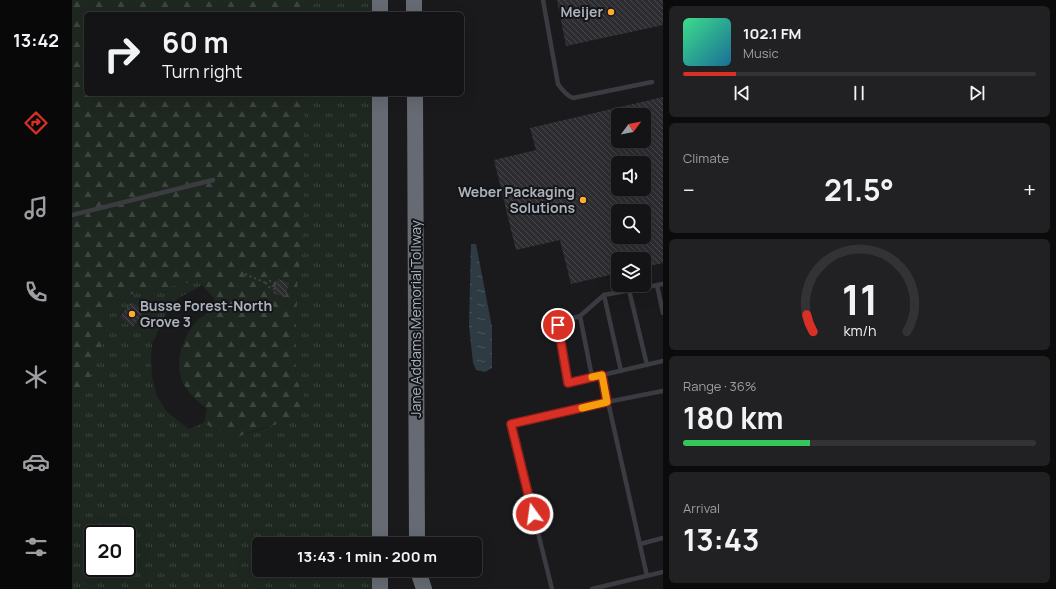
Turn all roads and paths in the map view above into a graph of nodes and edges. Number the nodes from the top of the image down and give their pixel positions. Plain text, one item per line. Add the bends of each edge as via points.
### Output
1 (380, 0) edge
2 (414, 0) edge
3 (543, 0) edge
4 (380, 12) edge
5 (414, 12) edge
6 (652, 82) dead end
7 (380, 96) edge
8 (415, 96) edge
9 (213, 180) dead end
10 (72, 215) edge
11 (245, 274) dead end
12 (266, 283) junction
13 (276, 283) dead end
14 (663, 284) edge
15 (657, 285) junction
16 (651, 286) edge
17 (275, 289) dead end
18 (619, 292) edge
19 (630, 292) edge
20 (604, 295) junction
21 (663, 313) edge
22 (580, 316) junction
23 (663, 361) edge
24 (648, 365) junction
25 (621, 371) junction
26 (602, 375) junction
27 (592, 377) junction
28 (663, 391) edge
29 (607, 402) junction
30 (380, 537) edge
31 (418, 537) edge
32 (663, 538) edge
33 (640, 544) junction
34 (663, 572) edge
35 (647, 576) junction
36 (380, 577) edge
37 (418, 577) edge
38 (420, 577) edge
39 (380, 589) edge
40 (418, 589) edge
41 (424, 589) edge
42 (552, 589) edge
43 (592, 589) edge

1 - 4 highway
2 - 5 highway
3 - 6 lane via 558,84 567,95 573,98
7 - 30 highway
8 - 31 highway, Jane Addams Memorial Tollway
9 - 10 lane
11 - 12 path
12 - 13 path
12 - 17 path
14 - 15 lane
15 - 16 lane
15 - 21 lane
18 - 20 lane
19 - 24 lane
20 - 22 lane
20 - 25 lane
22 - 27 lane
22 - 27 lane via 558,325 568,383
23 - 24 lane
24 - 25 lane
25 - 26 lane
26 - 27 lane
26 - 29 lane
28 - 29 lane
29 - 33 lane
29 - 42 lane via 511,424
32 - 33 lane
33 - 35 lane
34 - 35 lane
35 - 43 lane
36 - 39 highway
37 - 40 highway
38 - 41 highway

